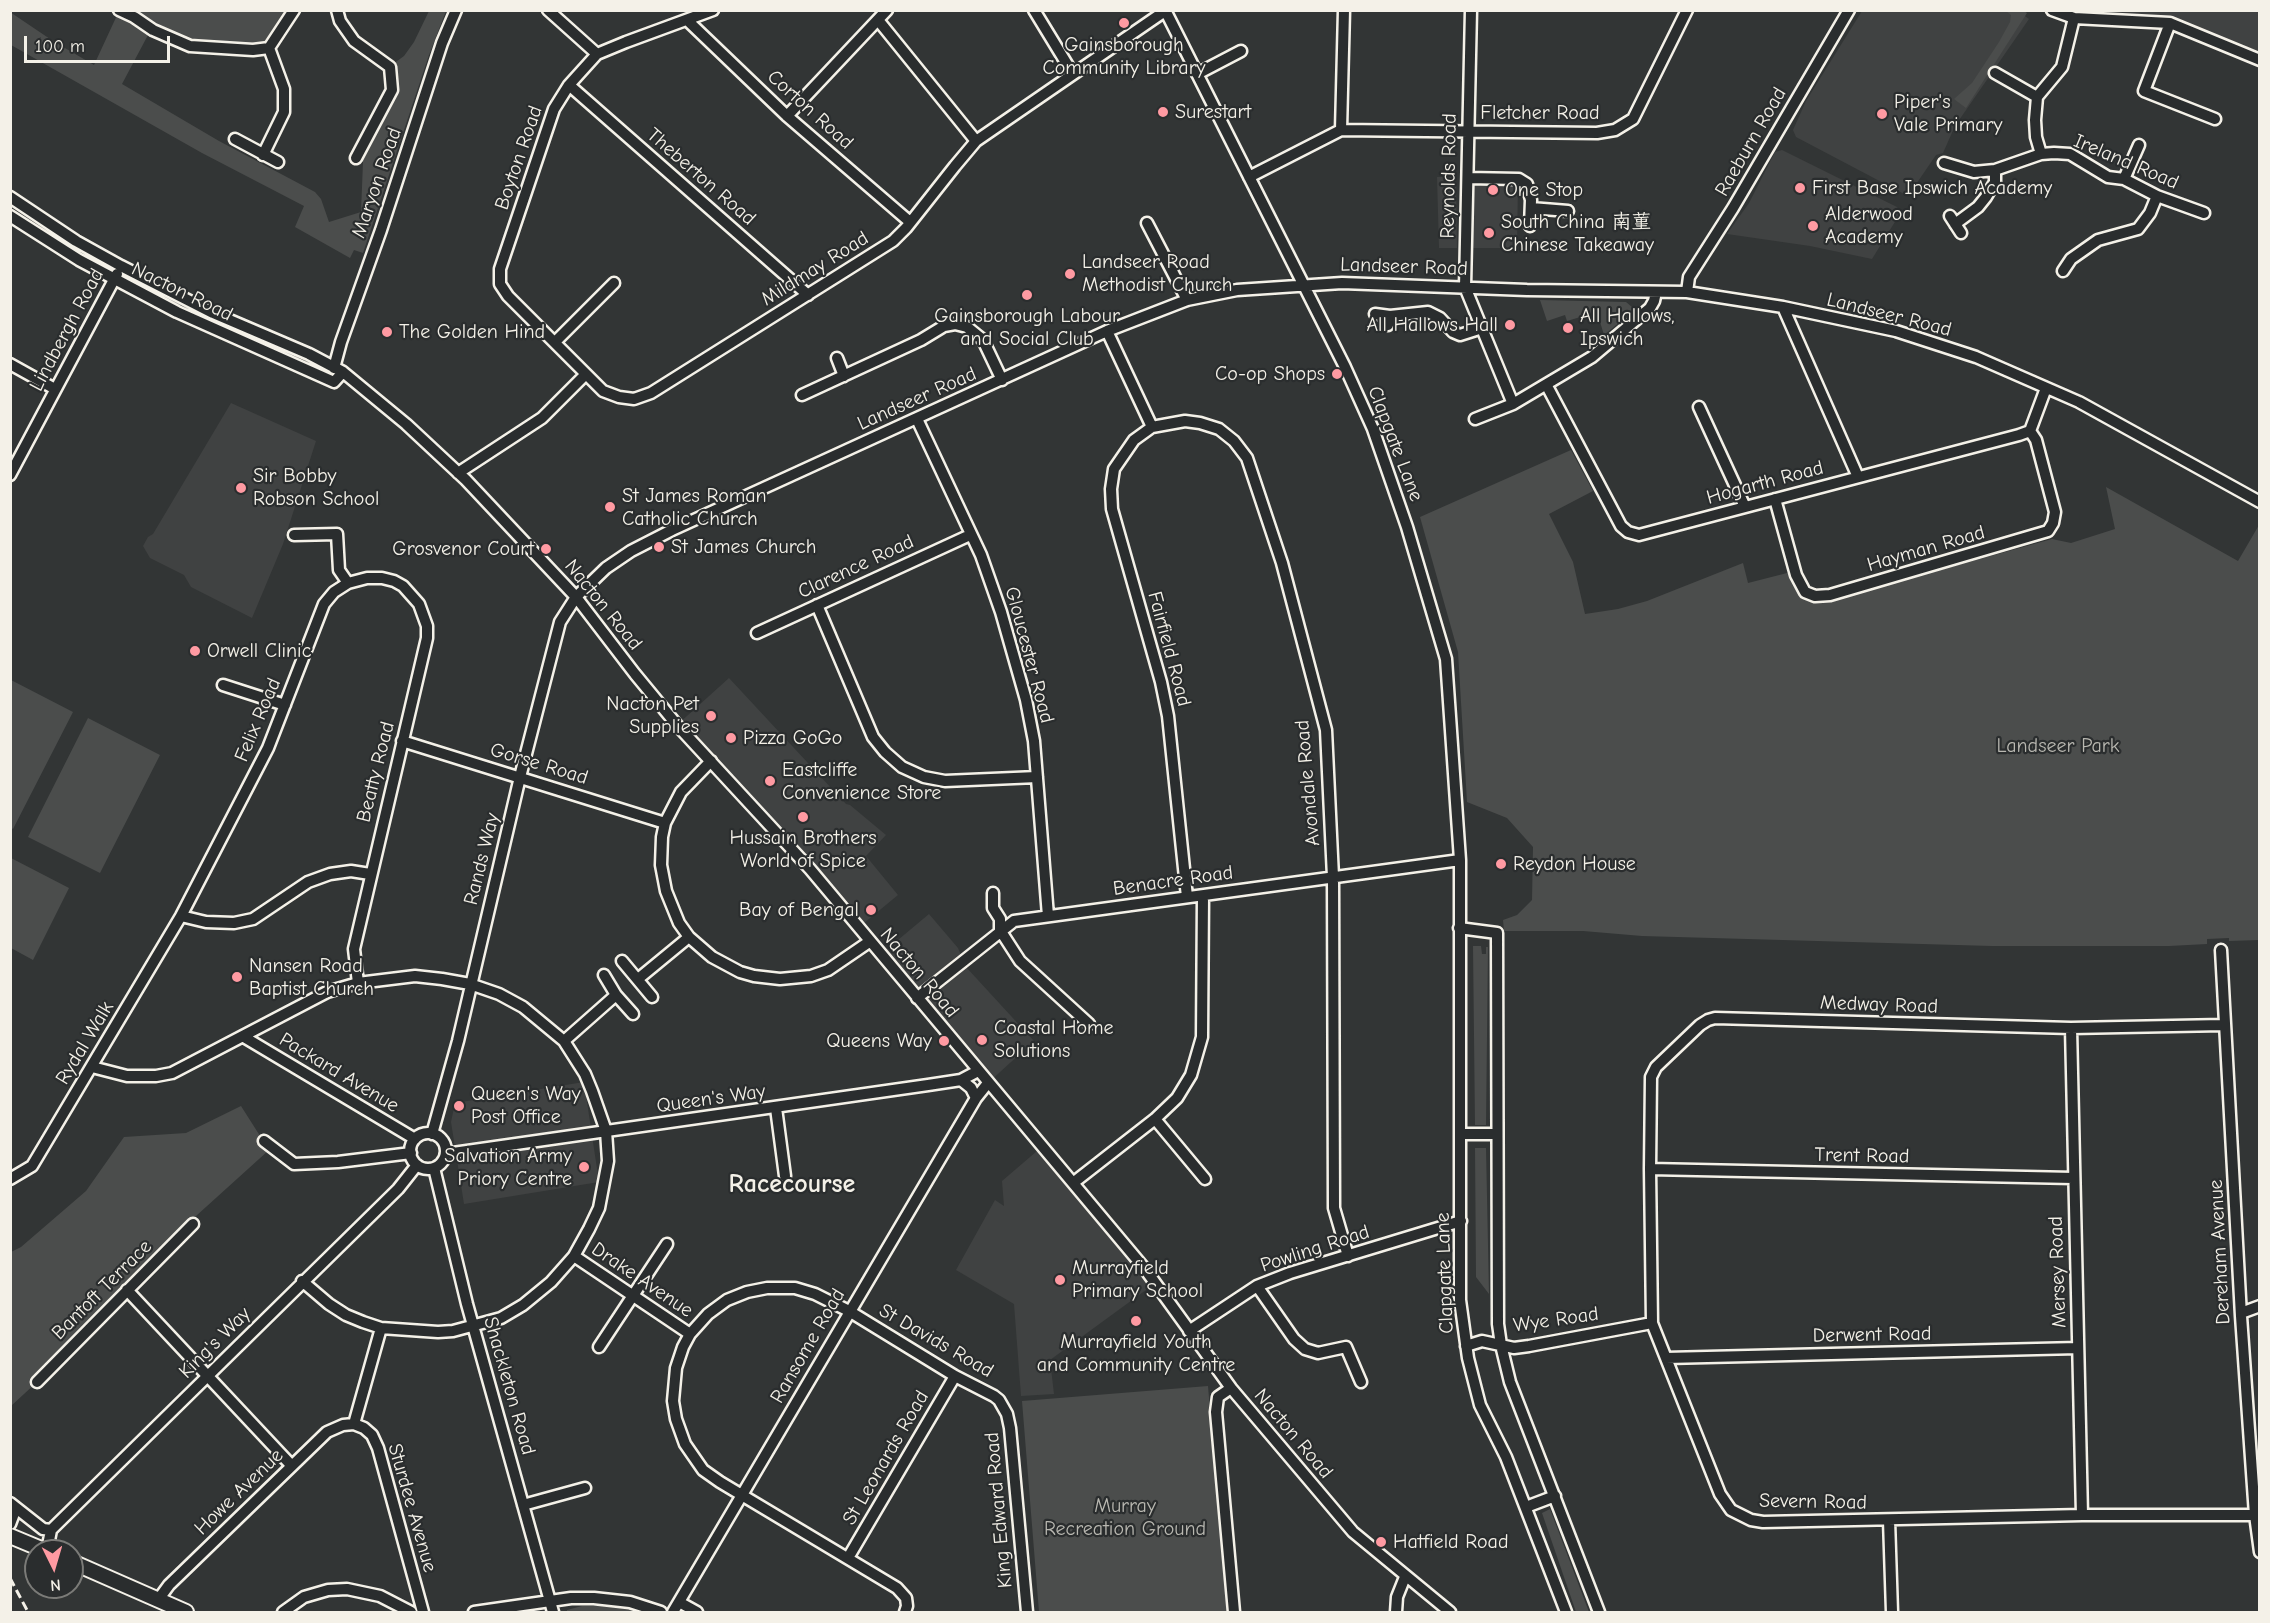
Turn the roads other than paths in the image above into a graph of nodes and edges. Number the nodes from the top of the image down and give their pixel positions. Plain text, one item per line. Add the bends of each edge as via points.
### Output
1 (119, 10) edge
2 (294, 10) edge
3 (337, 10) edge
4 (456, 10) edge
5 (548, 10) edge
6 (713, 10) edge
7 (887, 10) edge
8 (1034, 10) edge
9 (1344, 10) edge
10 (1471, 10) edge
11 (1687, 10) edge
12 (1849, 10) edge
13 (2052, 10) edge
14 (1165, 11) edge
15 (2074, 18) junction
16 (878, 20) junction
17 (688, 21) junction
18 (2170, 23) junction
19 (269, 48) junction
20 (1241, 51) dead end
21 (597, 54) junction
22 (2259, 60) edge
23 (1995, 73) dead end
24 (1072, 74) junction
25 (1197, 74) junction
26 (569, 85) junction
27 (2037, 97) junction
28 (787, 116) junction
29 (2215, 118) dead end
30 (1341, 130) junction
31 (1468, 131) junction
32 (235, 139) dead end
33 (976, 141) junction
34 (2139, 145) dead end
35 (2041, 154) junction
36 (263, 155) junction
37 (356, 158) dead end
38 (278, 162) dead end
39 (1944, 163) dead end
40 (1995, 170) junction
41 (1249, 177) junction
42 (1468, 178) junction
43 (2124, 179) junction
44 (2157, 196) junction
45 (10, 197) edge
46 (1531, 208) junction
47 (1568, 211) dead end
48 (2204, 213) dead end
49 (10, 216) edge
50 (910, 222) junction
51 (1147, 223) dead end
52 (1955, 224) dead end
53 (1530, 226) dead end
54 (121, 266) junction
55 (2063, 271) dead end
56 (115, 279) junction
57 (614, 284) dead end
58 (1302, 284) junction
59 (1465, 287) junction
60 (1656, 292) junction
61 (1687, 292) junction
62 (808, 295) junction
63 (1187, 300) junction
64 (1783, 307) junction
65 (1375, 314) dead end
66 (1482, 328) junction
67 (1107, 331) junction
68 (555, 342) junction
69 (837, 358) dead end
70 (10, 364) edge
71 (338, 370) junction
72 (586, 374) junction
73 (844, 376) junction
74 (1002, 380) junction
75 (1547, 386) junction
76 (2046, 388) junction
77 (55, 389) junction
78 (802, 395) dead end
79 (1513, 404) junction
80 (1699, 407) dead end
81 (917, 419) junction
82 (1475, 419) dead end
83 (1152, 427) junction
84 (2030, 430) junction
85 (458, 473) junction
86 (10, 475) edge
87 (1858, 477) junction
88 (1775, 499) junction
89 (2259, 502) edge
90 (1745, 507) junction
91 (294, 535) dead end
92 (970, 535) junction
93 (348, 583) junction
94 (576, 597) junction
95 (817, 605) junction
96 (757, 633) dead end
97 (223, 685) dead end
98 (285, 705) junction
99 (402, 741) junction
100 (711, 761) junction
101 (520, 777) junction
102 (1037, 777) junction
103 (665, 823) junction
104 (1460, 860) junction
105 (370, 874) junction
106 (1333, 877) junction
107 (993, 893) dead end
108 (1203, 896) junction
109 (1187, 897) junction
110 (181, 916) junction
111 (1048, 916) junction
112 (1460, 928) junction
113 (1000, 930) junction
114 (689, 937) junction
115 (869, 942) junction
116 (2220, 950) dead end
117 (622, 961) dead end
118 (604, 975) dead end
119 (638, 979) junction
120 (358, 983) junction
121 (470, 984) junction
122 (616, 995) junction
123 (652, 997) dead end
124 (917, 998) junction
125 (633, 1014) dead end
126 (1089, 1024) dead end
127 (2223, 1025) junction
128 (2071, 1028) junction
129 (244, 1037) junction
130 (564, 1041) junction
131 (92, 1067) junction
132 (978, 1071) junction
133 (961, 1080) junction
134 (988, 1083) junction
135 (976, 1098) junction
136 (776, 1108) junction
137 (1155, 1119) junction
138 (606, 1131) junction
139 (432, 1134) junction
140 (1460, 1134) junction
141 (1497, 1134) junction
142 (415, 1139) junction
143 (264, 1140) dead end
144 (411, 1153) junction
145 (446, 1154) junction
146 (417, 1165) junction
147 (434, 1168) junction
148 (1650, 1169) junction
149 (785, 1176) dead end
150 (2073, 1178) junction
151 (10, 1179) edge
152 (1205, 1179) dead end
153 (1073, 1183) junction
154 (1461, 1221) junction
155 (193, 1224) dead end
156 (667, 1244) dead end
157 (1348, 1256) junction
158 (574, 1257) junction
159 (302, 1281) junction
160 (1257, 1286) junction
161 (127, 1290) junction
162 (633, 1296) junction
163 (2259, 1306) edge
164 (849, 1311) junction
165 (2241, 1313) junction
166 (1652, 1323) junction
167 (473, 1327) junction
168 (381, 1328) junction
169 (1189, 1331) junction
170 (690, 1334) junction
171 (1501, 1345) junction
172 (1466, 1346) junction
173 (598, 1347) dead end
174 (2078, 1348) junction
175 (1666, 1358) junction
176 (955, 1376) junction
177 (206, 1377) junction
178 (37, 1382) dead end
179 (1361, 1382) dead end
180 (1231, 1388) junction
181 (1003, 1405) joint
182 (354, 1424) junction
183 (291, 1465) junction
184 (585, 1488) dead end
185 (741, 1494) junction
186 (1555, 1496) junction
187 (523, 1505) junction
188 (13, 1506) edge
189 (1526, 1507) junction
190 (2082, 1515) junction
191 (2255, 1515) junction
192 (1889, 1520) junction
193 (10, 1524) edge
194 (51, 1530) junction
195 (10, 1536) edge
196 (49, 1539) edge
197 (24, 1542) edge
198 (2259, 1552) edge
199 (848, 1558) junction
200 (84, 1567) edge
201 (1405, 1577) junction
202 (158, 1600) junction
203 (679, 1602) junction
204 (552, 1607) edge
205 (906, 1609) edge
206 (186, 1612) edge
207 (283, 1612) edge
208 (411, 1612) edge
209 (423, 1612) edge
210 (474, 1612) edge
211 (661, 1612) edge
212 (673, 1612) edge
213 (697, 1612) edge
214 (1027, 1612) edge
215 (1234, 1612) edge
216 (1396, 1612) edge
217 (1450, 1612) edge
218 (1566, 1612) edge
219 (1599, 1612) edge
220 (1892, 1612) edge

1 - 19 street via 190,46
2 - 19 street
3 - 37 street via 354,41 390,67 392,90
4 - 71 street, Maryon Road via 341,342
5 - 21 street
6 - 17 street, Boyton Road
7 - 16 street
8 - 24 street
9 - 30 street
10 - 31 street, Reynolds Road
11 - 31 street, Fletcher Road via 1633,119 1615,130
12 - 61 street, Raeburn Road via 1689,278
13 - 15 street
14 - 24 street, Mildmay Road
14 - 25 street, Clapgate Lane
15 - 18 street
15 - 27 street via 2062,67
16 - 28 street
16 - 33 street
17 - 21 street, Boyton Road
17 - 28 street, Corton Road
18 - 22 street
18 - 29 street via 2144,91
19 - 36 street via 284,89 284,112
20 - 25 street
21 - 26 street, Boyton Road
23 - 27 street
24 - 33 street, Mildmay Road
25 - 41 street, Clapgate Lane
26 - 62 street, Theberton Road
26 - 68 street, Boyton Road via 554,109 500,269 501,284 508,296
27 - 35 street via 2035,129
28 - 50 street, Corton Road
30 - 31 street, Fletcher Road
30 - 41 street
31 - 42 street, Reynolds Road
32 - 36 street
33 - 50 street, Mildmay Road
34 - 43 street
35 - 40 street, Ireland Road
35 - 43 street, Ireland Road via 2070,154 2108,177
36 - 38 street
39 - 40 street, Ireland Road via 1974,172
40 - 52 street via 1995,182 1986,197
41 - 58 street, Clapgate Lane
42 - 46 street via 1518,179 1530,190
42 - 59 street, Reynolds Road
43 - 44 street, Ireland Road
44 - 48 street, Ireland Road via 2186,212
44 - 55 street via 2138,229 2098,240 2067,257
45 - 54 street, Nacton Road
46 - 47 street
46 - 53 street
49 - 56 street, Nacton Road
50 - 62 street, Mildmay Road via 893,241
51 - 63 street
54 - 56 street, Lindbergh Road
54 - 71 street, Nacton Road
56 - 71 street, Nacton Road via 177,312 334,381
56 - 77 street, Lindbergh Road
57 - 68 street
58 - 59 street, Landseer Road
58 - 63 street, Landseer Road via 1229,291
58 - 104 street, Clapgate Lane via 1373,429 1446,658
59 - 60 street, Landseer Road
59 - 66 street, Reynolds Road
60 - 61 street, Landseer Road
60 - 75 street via 1650,308 1632,324 1592,357
61 - 64 street, Landseer Road
62 - 72 street, Mildmay Road via 651,393 634,399 619,397 603,391
63 - 67 street, Landseer Road
64 - 76 street, Landseer Road via 1896,331 1976,357
64 - 87 street
65 - 66 street via 1389,320 1428,312 1460,335
66 - 79 street, Reynolds Road
67 - 74 street, Landseer Road
67 - 83 street
68 - 72 street, Boyton Road
69 - 73 street
70 - 77 street
71 - 85 street, Nacton Road
72 - 85 street via 542,418
73 - 74 street via 955,324 968,327 983,340
73 - 78 street
74 - 81 street, Landseer Road
75 - 79 street
75 - 90 street, Hogarth Road via 1607,502 1628,532 1639,535
76 - 84 street
76 - 89 street, Landseer Road via 2079,402
77 - 86 street, Lindbergh Road
79 - 82 street
80 - 90 street
81 - 92 street, Gloucester Road
81 - 94 street, Landseer Road via 631,551
83 - 106 street, Avondale Road via 1185,421 1219,429 1247,458 1282,563 1326,730
83 - 109 street, Fairfield Road via 1134,440 1114,469 1112,509 1168,716
84 - 87 street, Hogarth Road
84 - 88 street, Hayman Road via 2055,512 2048,531 1830,595 1805,592 1796,575
85 - 94 street, Nacton Road
87 - 88 street, Hogarth Road
88 - 90 street, Hogarth Road
91 - 93 street via 337,534 339,570
92 - 95 street, Clarence Road
92 - 102 street, Gloucester Road via 991,581 1012,649 1026,700
93 - 98 street, Felix Road via 324,604
93 - 99 street, Beatty Road via 367,578 394,581 419,604 427,626
94 - 100 street, Nacton Road via 641,682
94 - 101 street, Rands Way via 560,622
95 - 96 street, Clarence Road
95 - 102 street via 873,737 902,767 945,781
97 - 98 street
98 - 110 street, Felix Road via 268,748
99 - 101 street, Gorse Road
99 - 105 street, Beatty Road
100 - 103 street via 681,792
100 - 115 street, Nacton Road via 810,869
101 - 103 street, Gorse Road
101 - 121 street, Rands Way
102 - 111 street, Gloucester Road
103 - 114 street via 661,849 663,879 678,923
104 - 106 street, Benacre Road
104 - 112 street, Clapgate Lane
105 - 110 street via 351,871 308,882 253,919 206,922
105 - 120 street, Beatty Road via 354,949
106 - 108 street, Benacre Road
106 - 157 street, Avondale Road via 1334,1208
107 - 113 street
108 - 109 street, Benacre Road
108 - 137 street via 1202,1037 1198,1057 1177,1098
109 - 111 street, Benacre Road
110 - 131 street, Rydal Walk
111 - 113 street, Benacre Road via 1014,921
112 - 140 street, Clapgate Lane
112 - 141 street via 1497,933
113 - 124 street, Benacre Road
113 - 126 street via 1020,961
114 - 115 street via 712,957 740,972 780,980 828,970
114 - 119 street
115 - 124 street, Nacton Road
116 - 127 street, Dereham Avenue
117 - 119 street
118 - 122 street
119 - 123 street
120 - 121 street via 415,976
120 - 129 street via 327,993
121 - 130 street via 523,1007
121 - 139 street, Rands Way
122 - 125 street
122 - 130 street
124 - 132 street, Nacton Road
127 - 128 street, Medway Road
127 - 165 street, Dereham Avenue
128 - 148 street, Medway Road via 1707,1020 1656,1067 1651,1077
128 - 150 street, Mersey Road
129 - 131 street via 172,1073 135,1076
129 - 142 street, Packard Avenue
130 - 138 street via 585,1074
131 - 151 street, Rydal Walk via 32,1166
132 - 133 street, Queen's Way
132 - 134 street, Nacton Road
133 - 135 street
133 - 136 street, Queen's Way
134 - 135 street, Ransome Road
134 - 153 street, Nacton Road
135 - 164 street, Ransome Road
136 - 138 street, Queen's Way
136 - 149 street
137 - 152 street
137 - 153 street
138 - 145 street, Queen's Way
138 - 158 street via 605,1185 599,1208
139 - 142 street
139 - 145 street via 441,1139
140 - 141 street
140 - 154 street, Clapgate Lane
141 - 171 street
142 - 144 street
143 - 144 street via 294,1164
144 - 146 street
145 - 147 street
146 - 147 street
146 - 159 street, King's Way via 398,1189
147 - 167 street, Shackleton Road
148 - 150 street, Trent Road
148 - 166 street, Severn Road
150 - 174 street, Mersey Road
153 - 169 street, Nacton Road via 1145,1269
154 - 157 street, Powling Road
154 - 172 street, Clapgate Lane via 1460,1300
155 - 161 street, Bantoft Terrace
156 - 162 street
157 - 160 street, Powling Road
158 - 162 street, Drake Avenue
158 - 167 street via 523,1305 501,1318
159 - 168 street via 329,1305
159 - 177 street, King's Way
160 - 169 street, Powling Road
160 - 179 street via 1305,1349 1318,1353 1346,1347
161 - 177 street
161 - 178 street, Bantoft Terrace
162 - 170 street, Drake Avenue
162 - 173 street
163 - 165 street
164 - 170 street, St Davids Road via 795,1288 767,1288 728,1300
164 - 176 street, St Davids Road
164 - 185 street, Ransome Road
165 - 191 street, Dereham Avenue
166 - 171 street, Wye Road via 1529,1346
166 - 175 street, Severn Road
167 - 168 street via 445,1332
167 - 187 street, Shackleton Road
168 - 182 street
169 - 180 street, Nacton Road
170 - 185 street via 673,1386 676,1419 685,1444 703,1470
171 - 172 street, Wye Road via 1482,1341
171 - 186 street via 1509,1382
172 - 189 street, Clapgate Lane via 1480,1405
174 - 175 street, Derwent Road
174 - 190 street, Mersey Road
175 - 192 street, Severn Road via 1720,1494 1731,1510 1763,1522
176 - 181 street, St Davids Road via 994,1396
176 - 199 street, St Leonards Road
177 - 183 street
177 - 194 street, King's Way
180 - 201 street, Nacton Road via 1353,1532
180 - 215 street via 1218,1397 1216,1412
181 - 214 street, King Edward Road via 1010,1428
182 - 183 street, Howe Avenue via 327,1432
182 - 209 street, Sturdee Avenue via 372,1435 378,1448
183 - 202 street, Howe Avenue
184 - 187 street
185 - 199 street
185 - 203 street, Ransome Road
186 - 189 street
186 - 219 street
187 - 204 street, Shackleton Road
188 - 193 street
188 - 194 street
189 - 218 street, Clapgate Lane
190 - 191 street, Severn Road
190 - 192 street, Severn Road
191 - 198 street, Dereham Avenue
192 - 220 street
194 - 196 street
195 - 197 main road
199 - 205 street via 897,1588 906,1598
200 - 202 main road
201 - 216 street
201 - 217 street, Nacton Road
202 - 206 main road
203 - 212 street, Ransome Road
203 - 213 street
204 - 210 street
204 - 211 street via 594,1598 630,1602
207 - 208 street via 304,1597 347,1589 380,1596

